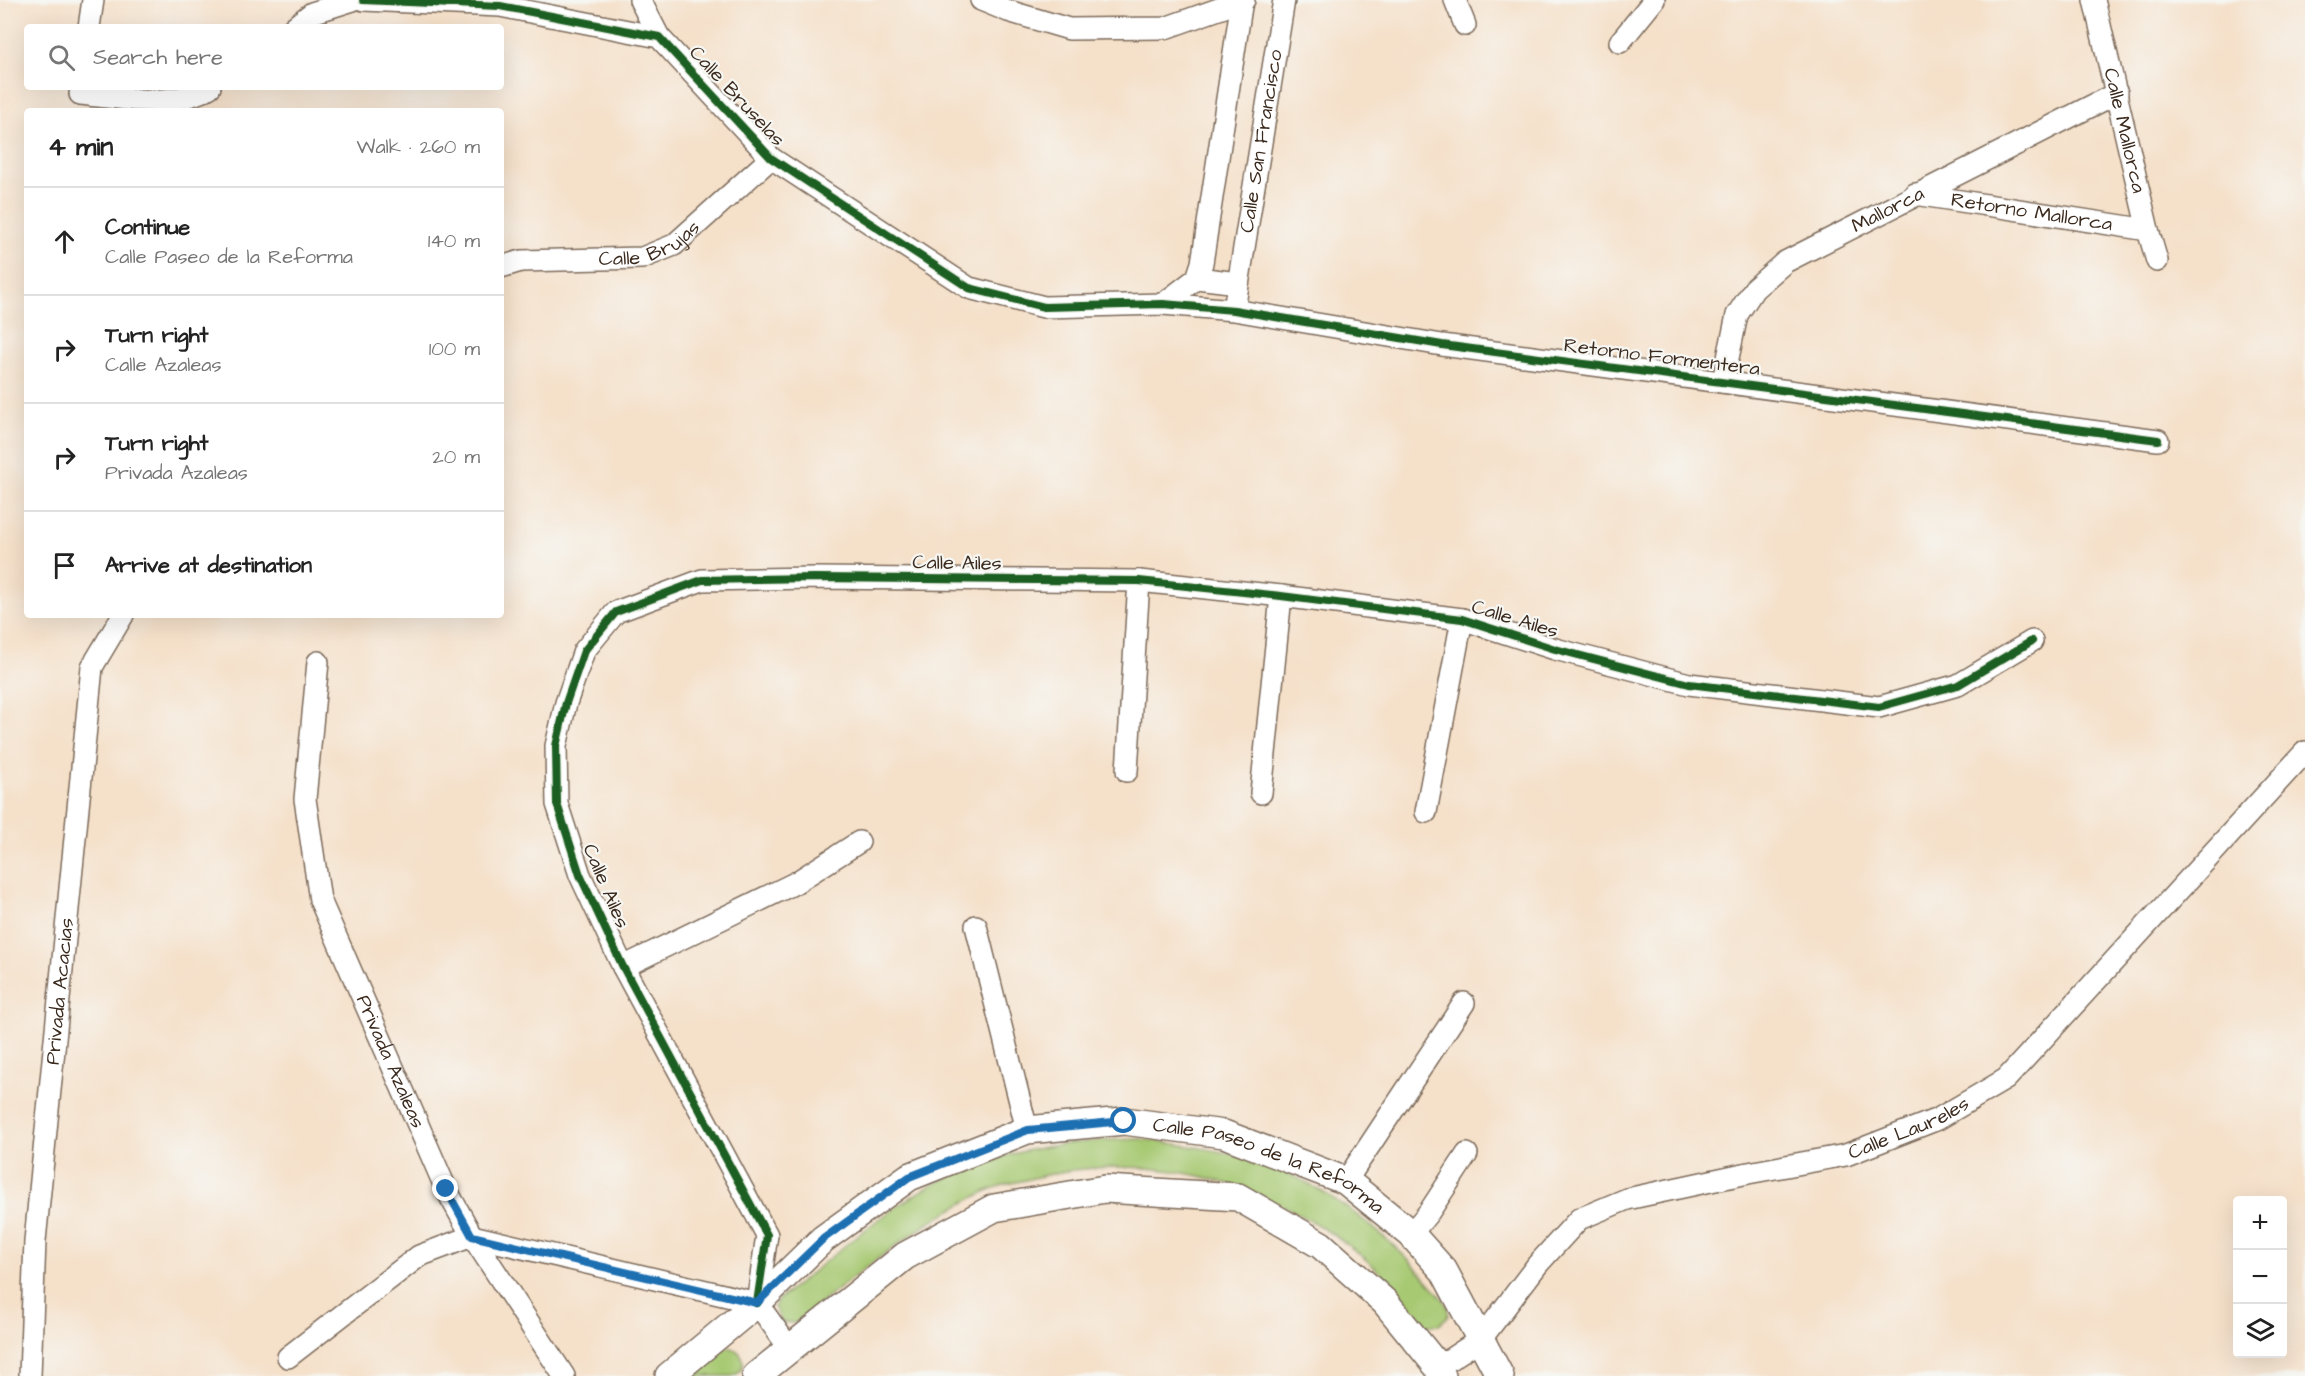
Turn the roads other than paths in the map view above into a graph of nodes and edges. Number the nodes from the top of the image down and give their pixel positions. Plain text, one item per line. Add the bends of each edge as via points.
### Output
1 (93, 0) edge
2 (353, 0) edge
3 (363, 0) edge
4 (640, 0) edge
5 (981, 0) edge
6 (1243, 0) edge
7 (1284, 0) edge
8 (1455, 0) edge
9 (1654, 0) edge
10 (2094, 0) edge
11 (501, 3) edge
12 (89, 24) edge
13 (298, 24) edge
14 (1465, 25) dead end
15 (659, 38) junction
16 (1620, 42) dead end
17 (205, 90) edge
18 (2117, 93) junction
19 (79, 97) edge
20 (771, 158) junction
21 (1915, 194) junction
22 (2148, 230) junction
23 (2157, 261) dead end
24 (504, 266) edge
25 (1197, 278) junction
26 (1238, 283) junction
27 (1163, 304) junction
28 (1234, 310) junction
29 (1724, 382) junction
30 (2158, 440) dead end
31 (1138, 581) junction
32 (1281, 596) junction
33 (121, 618) edge
34 (1462, 619) junction
35 (2032, 641) dead end
36 (318, 662) dead end
37 (2305, 752) edge
38 (1127, 771) dead end
39 (1261, 793) dead end
40 (1426, 812) dead end
41 (859, 842) dead end
42 (976, 926) dead end
43 (623, 967) junction
44 (1464, 1003) dead end
45 (1028, 1130) junction
46 (1467, 1154) dead end
47 (1346, 1182) junction
48 (1411, 1234) junction
49 (472, 1236) junction
50 (757, 1303) junction
51 (1481, 1339) junction
52 (790, 1349) junction
53 (288, 1358) dead end
54 (1440, 1372) edge
55 (30, 1376) edge
56 (564, 1376) edge
57 (669, 1376) edge
58 (756, 1376) edge
59 (1500, 1376) edge

1 - 12 street
2 - 13 street via 312,13
3 - 11 street
4 - 15 street, Calle Bruselas
5 - 6 street via 1069,29 1165,28
6 - 25 street, Calle San Francisco
7 - 26 street, Calle San Francisco
8 - 14 street
9 - 16 street
10 - 18 street, Calle Mallorca
11 - 15 street
15 - 20 street, Calle Bruselas
17 - 19 street via 150,102
18 - 21 street, Mallorca
18 - 22 street, Calle Mallorca
20 - 24 street, Calle Brujas via 674,245 642,258 521,261
20 - 27 street, Calle Bruselas via 969,288 1044,308
21 - 22 street, Retorno Mallorca
21 - 29 street, Mallorca via 1785,262 1754,289 1737,315
22 - 23 street, Calle Mallorca
25 - 26 street
25 - 27 street
26 - 28 street, Calle San Francisco
27 - 28 street, Retorno Formentera
28 - 29 street, Retorno Formentera via 1442,345
29 - 30 street, Retorno Formentera
31 - 32 street, Calle Ailes
31 - 38 street
31 - 43 street, Calle Ailes via 702,580 616,612 584,651 566,703 556,746 557,804 580,874
32 - 34 street, Calle Ailes
32 - 39 street
33 - 55 street, Privada Acacias via 92,667 35,1241
34 - 35 street, Calle Ailes via 1555,649 1689,684 1879,706 1958,685
34 - 40 street
36 - 49 street, Privada Azaleas via 305,799 320,900 446,1189
37 - 51 street, Calle Laureles via 2006,1079 1938,1119 1846,1155 1627,1199 1579,1219 1538,1264
41 - 43 street via 795,883
42 - 45 street
43 - 50 street, Calle Ailes via 767,1235
44 - 47 street
45 - 47 main road, Calle Paseo de la Reforma via 1124,1121 1224,1134
45 - 50 main road, Calle Paseo de la Reforma via 909,1177 823,1239
46 - 48 street
47 - 48 main road, Calle Paseo de la Reforma
48 - 51 main road, Calle Paseo de la Reforma via 1444,1271
49 - 50 street
49 - 53 street via 419,1256
49 - 56 street, Privada Azaleas
50 - 52 street
50 - 57 main road, Calle Paseo de la Reforma
51 - 54 street, Calle Laureles
51 - 59 main road, Calle Paseo de la Reforma
52 - 54 main road, Calle Paseo de la Reforma via 905,1256 994,1208 1105,1189 1238,1197 1322,1245 1385,1302
52 - 58 main road, Calle Paseo de la Reforma

